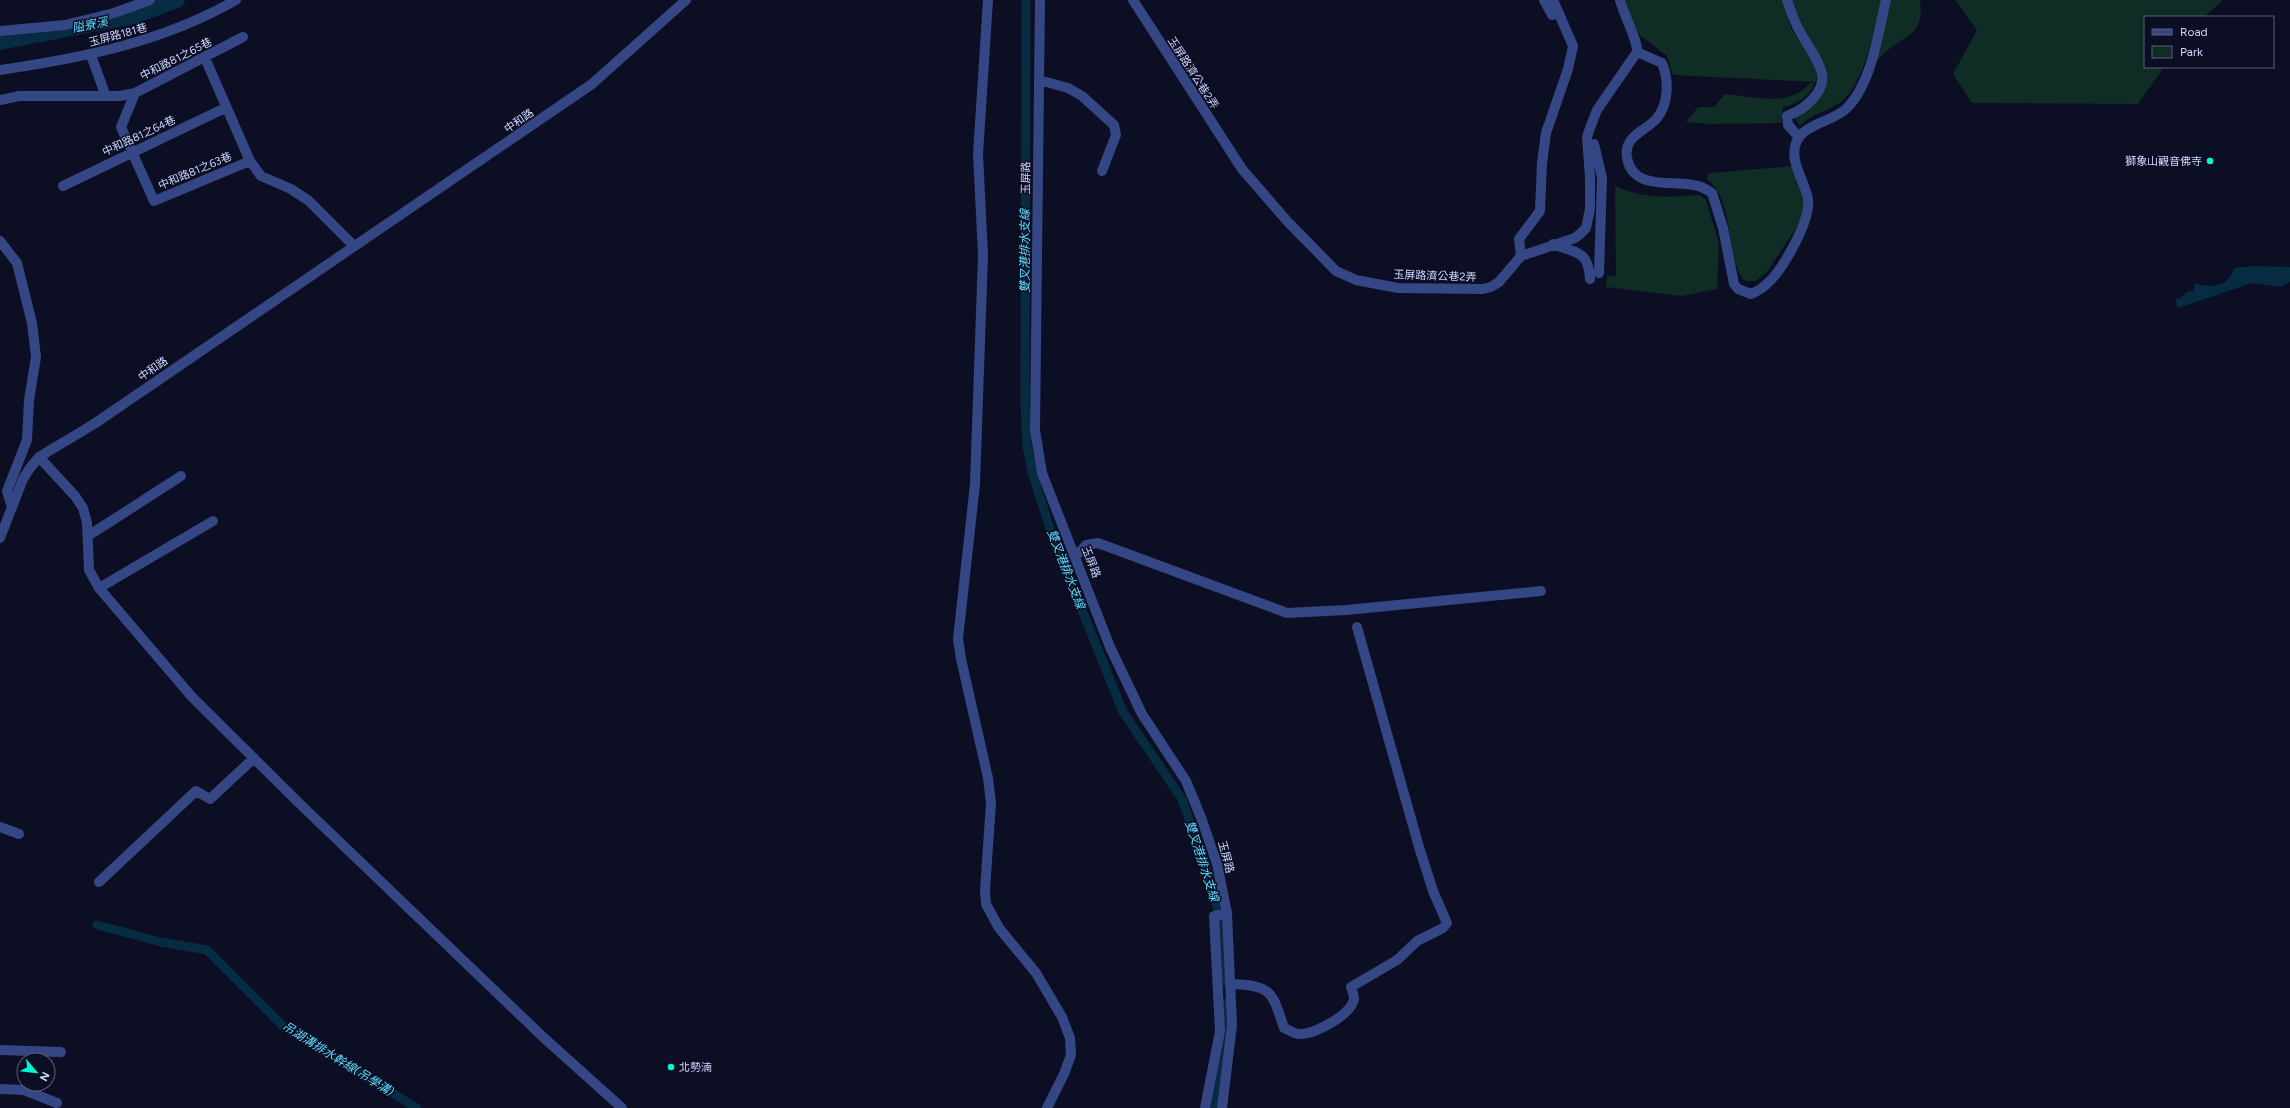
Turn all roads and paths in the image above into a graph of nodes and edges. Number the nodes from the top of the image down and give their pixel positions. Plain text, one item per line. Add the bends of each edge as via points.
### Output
1 (150, 0) edge
2 (236, 0) edge
3 (686, 0) edge
4 (988, 0) edge
5 (1040, 0) edge
6 (1133, 0) edge
7 (1544, 0) edge
8 (1553, 0) edge
9 (1620, 0) edge
10 (1787, 0) edge
11 (1886, 0) edge
12 (1559, 12) junction
13 (0, 31) edge
14 (243, 37) dead end
15 (1637, 52) junction
16 (91, 55) junction
17 (205, 58) junction
18 (0, 70) edge
19 (1038, 80) junction
20 (136, 93) junction
21 (105, 94) junction
22 (0, 100) edge
23 (225, 108) junction
24 (1597, 110) junction
25 (1799, 137) junction
26 (132, 153) junction
27 (250, 161) junction
28 (1102, 171) dead end
29 (63, 186) dead end
30 (0, 241) edge
31 (1553, 244) junction
32 (353, 245) junction
33 (1521, 256) junction
34 (1599, 273) dead end
35 (1590, 279) dead end
36 (39, 457) junction
37 (181, 476) dead end
38 (12, 507) junction
39 (3, 521) edge
40 (213, 521) dead end
41 (88, 536) junction
42 (0, 538) edge
43 (1076, 556) junction
44 (99, 588) junction
45 (1541, 592) dead end
46 (1357, 627) dead end
47 (254, 758) junction
48 (0, 827) edge
49 (19, 834) dead end
50 (98, 882) dead end
51 (1227, 914) junction
52 (1231, 984) junction
53 (0, 1050) edge
54 (61, 1052) dead end
55 (0, 1089) edge
56 (57, 1103) dead end
57 (622, 1108) edge
58 (1047, 1108) edge
59 (1205, 1108) edge
60 (1222, 1108) edge

1 - 13 street via 114,13 65,25
2 - 16 street, 玉屏路181巷 via 163,34
3 - 32 street, 中和路 via 592,84 508,143
4 - 58 street via 978,154 983,255 976,484 958,639 991,803 986,904 999,928 1036,973 1062,1017 1070,1038 1071,1055
5 - 19 street, 玉屏路
6 - 33 street, 玉屏路濟公巷2弄 via 1250,180 1336,271 1356,280 1398,288 1482,289 1499,282
7 - 12 street via 1552,15
8 - 12 street
9 - 15 street via 1638,46
10 - 25 street via 1797,27 1821,70 1822,79 1817,94 1787,116 1788,125
11 - 25 street via 1871,62 1856,96 1841,113
12 - 33 street via 1573,46 1568,69 1546,133 1540,211 1519,240
14 - 17 street, 中和路81之65巷
15 - 24 street, 玉屏路濟公巷2弄
15 - 25 street via 1662,63 1668,82 1663,108 1656,120 1633,138 1628,146 1627,157 1631,168 1651,182 1697,185 1712,193 1723,228 1734,284 1744,293 1751,294 1770,281 1803,229 1809,207 1794,157
16 - 18 street, 玉屏路181巷
16 - 21 street
17 - 20 street, 中和路81之65巷
17 - 23 street
19 - 28 street via 1068,88 1082,96 1114,125 1116,134
19 - 43 street, 玉屏路 via 1035,430 1042,473
20 - 21 street via 120,96
20 - 26 street, 中和路81之65巷 via 121,127
21 - 22 street via 19,96
23 - 26 street, 中和路81之64巷
23 - 27 street
24 - 31 street, 玉屏路濟公巷2弄 via 1587,137 1591,196 1586,228 1575,238
24 - 34 street via 1593,134 1594,154 1602,178
26 - 27 street, 中和路81之63巷 via 154,201
26 - 29 street, 中和路81之64巷
27 - 32 street via 261,176 291,189 309,201
30 - 38 street via 17,263 32,323 36,357 29,400 27,440 7,491
31 - 33 street, 玉屏路濟公巷2弄
31 - 35 street via 1584,256 1589,262
32 - 36 street, 中和路 via 94,424
36 - 38 street, 中和路 via 23,479
36 - 41 street via 83,508
37 - 41 street
38 - 39 street, 中和路
39 - 42 street, 中和路
40 - 44 street
41 - 44 street via 89,570
43 - 45 street via 1086,545 1098,543 1287,613
43 - 51 street, 玉屏路 via 1114,654 1142,714 1186,781 1217,864
44 - 47 street via 192,697
46 - 52 street via 1419,847 1433,891 1447,923 1443,928 1417,941 1398,960 1351,987 1354,998 1351,1007 1325,1027 1310,1034 1296,1034 1284,1028 1277,1003 1269,992 1257,985
47 - 50 street via 210,799 196,791
47 - 57 street via 381,883 543,1037
48 - 49 street
51 - 52 street, 玉屏路
51 - 59 street via 1214,916 1220,1031
52 - 60 street, 玉屏路 via 1232,1025
53 - 54 street
55 - 56 street via 24,1090

